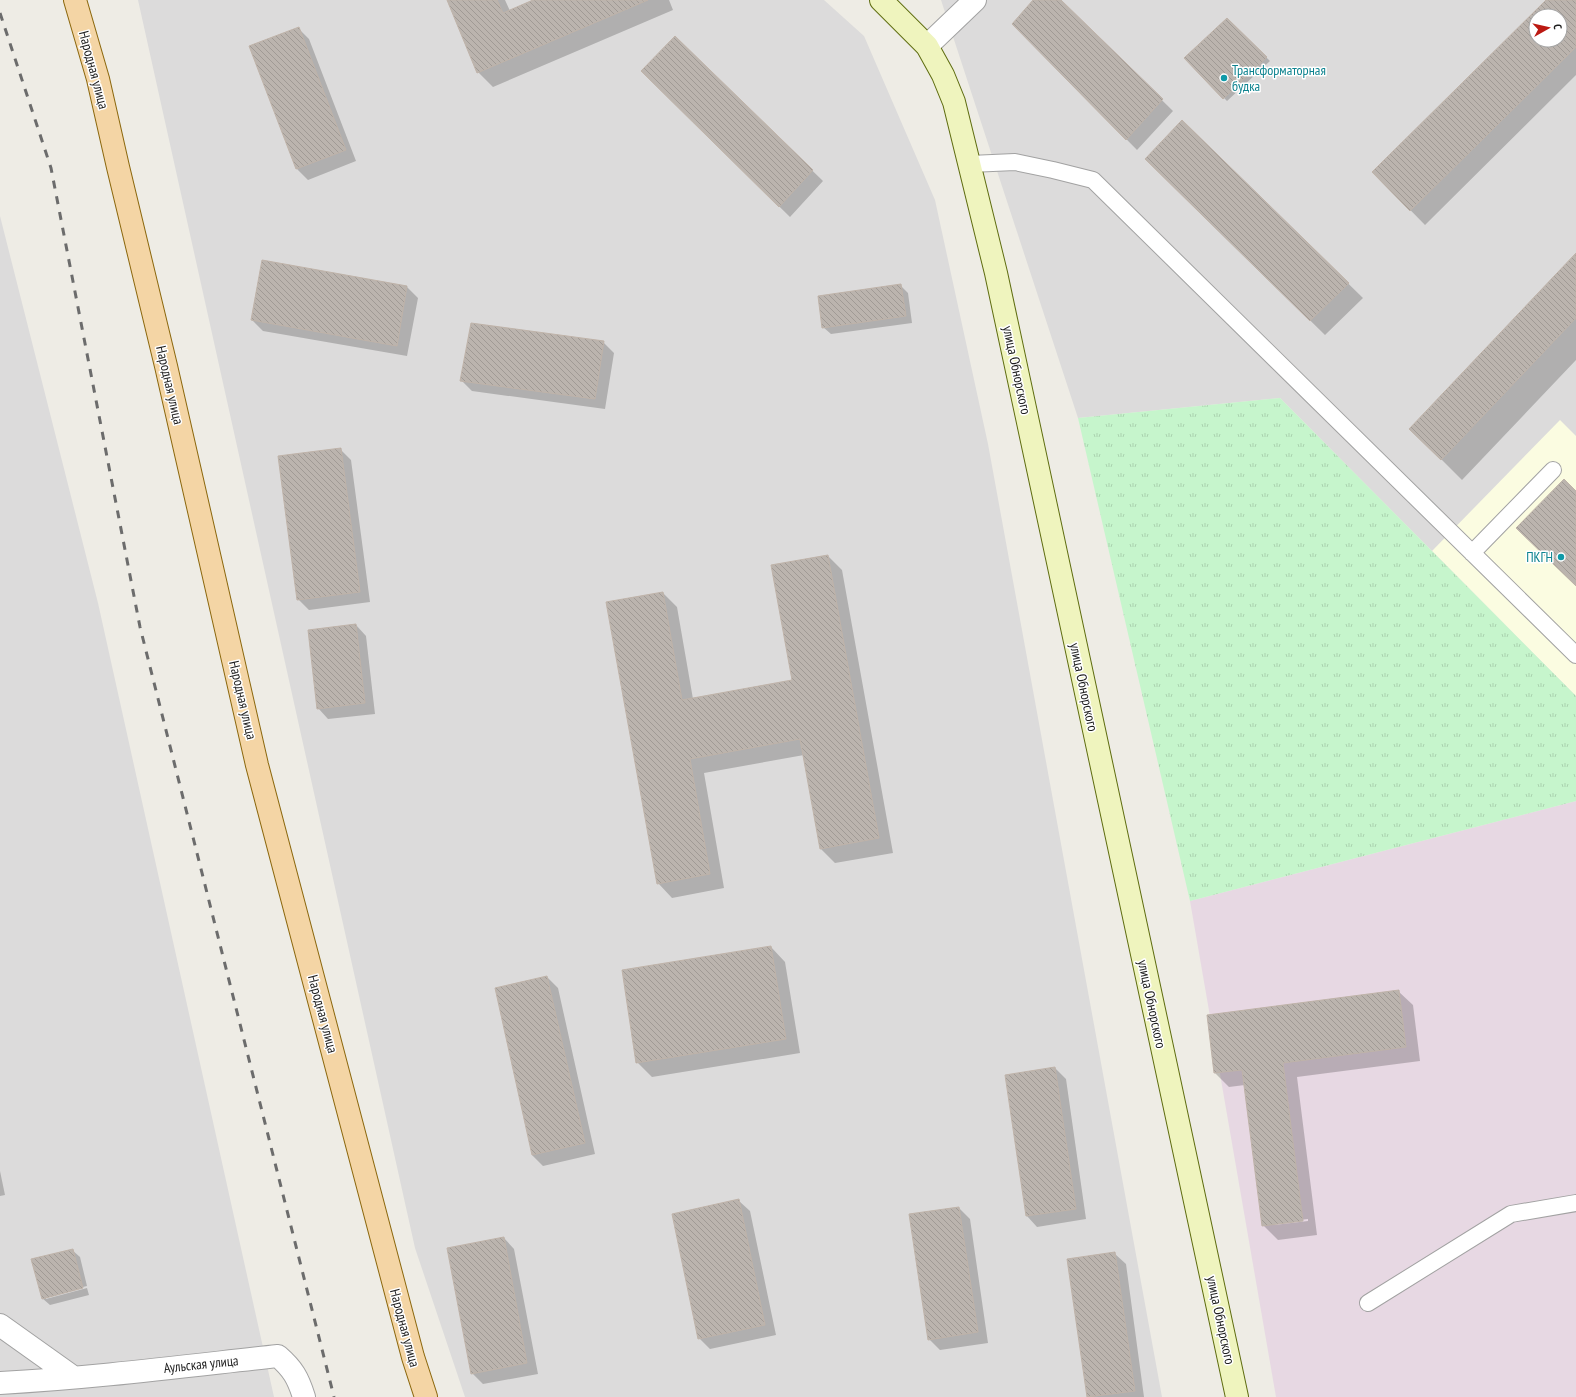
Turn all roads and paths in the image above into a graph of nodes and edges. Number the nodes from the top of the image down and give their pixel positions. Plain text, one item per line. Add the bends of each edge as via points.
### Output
1 (74, 0) edge
2 (881, 0) edge
3 (975, 0) edge
4 (927, 46) junction
5 (970, 164) junction
6 (1553, 470) dead end
7 (1472, 553) junction
8 (1576, 655) edge
9 (1576, 1203) edge
10 (1368, 1303) dead end
11 (0, 1325) edge
12 (73, 1377) junction
13 (0, 1382) edge
14 (304, 1397) edge
15 (426, 1397) edge
16 (1237, 1397) edge

1 - 15 main road, Народная улица via 98,79 257,765 413,1357
2 - 4 main road, улица Обнорского
3 - 4 street
4 - 5 main road, улица Обнорского via 944,75 954,102
5 - 7 lane via 1015,162 1093,180
5 - 16 main road, улица Обнорского via 998,281
6 - 7 lane
7 - 8 lane
9 - 10 lane via 1511,1214
11 - 12 street
12 - 13 street, Аульская улица
12 - 14 street, Аульская улица via 278,1356 290,1366 298,1378

